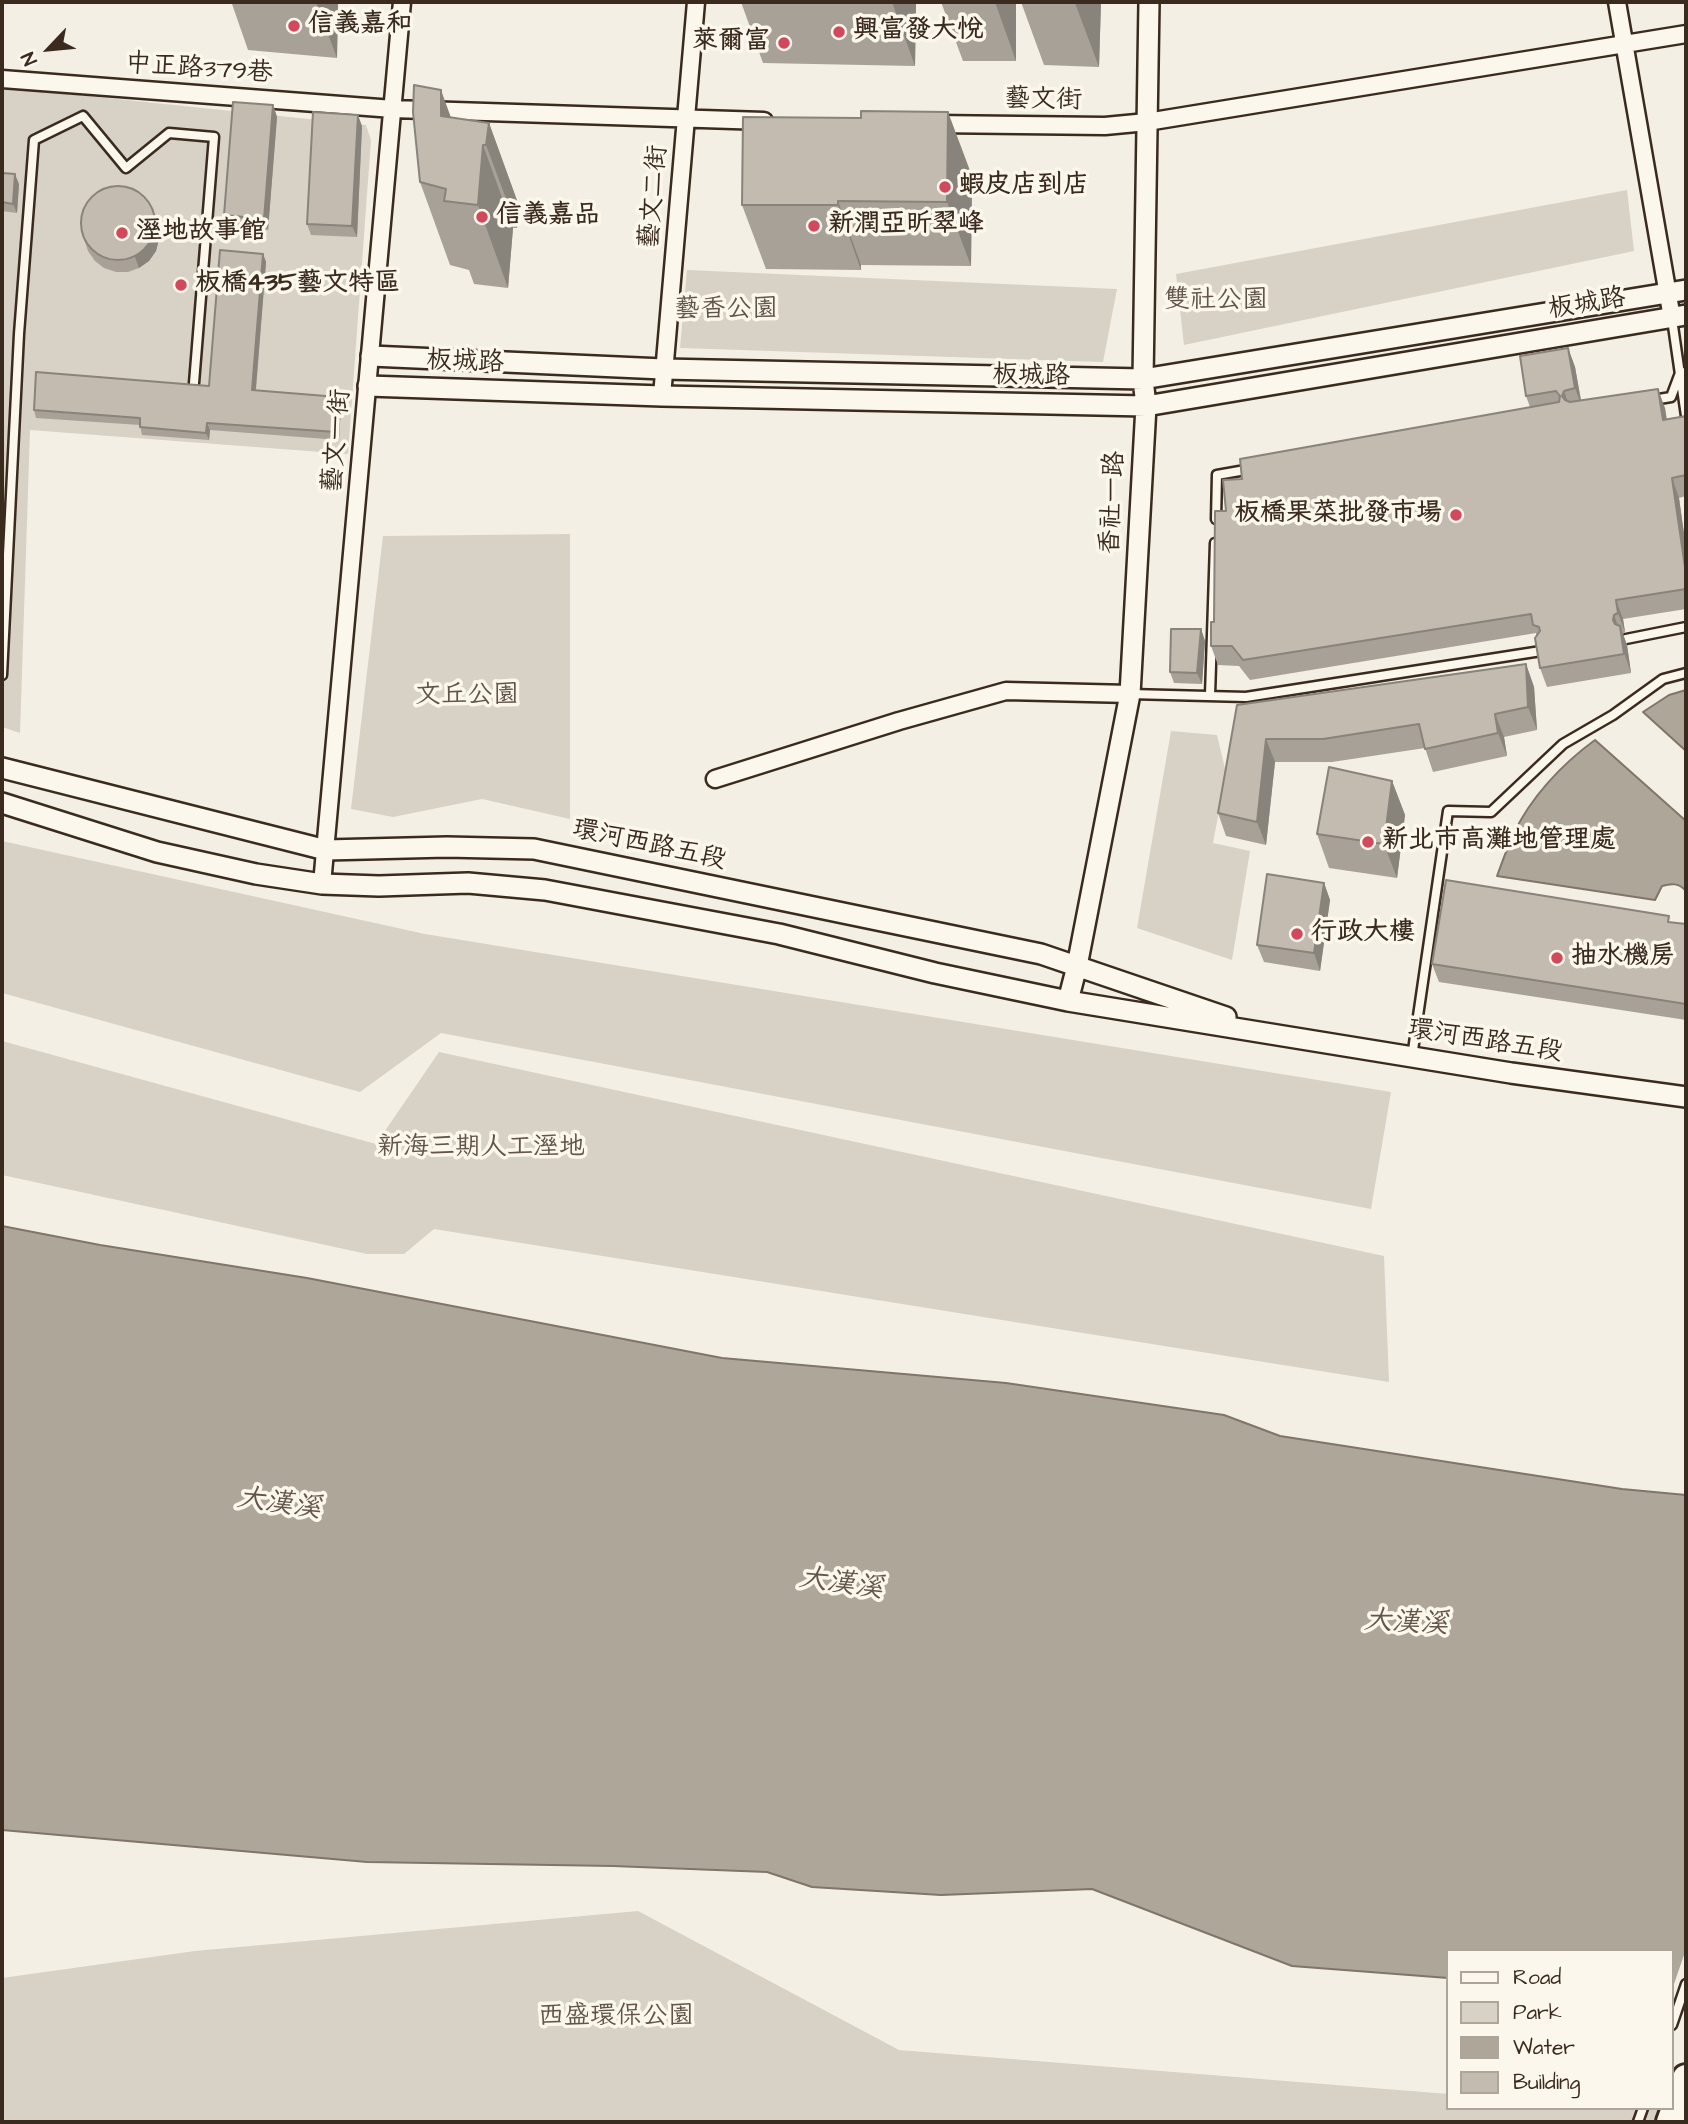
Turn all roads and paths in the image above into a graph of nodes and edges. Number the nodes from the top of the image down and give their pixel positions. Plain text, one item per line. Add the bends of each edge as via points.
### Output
1 (402, 2) edge
2 (696, 2) edge
3 (1149, 2) edge
4 (1617, 2) edge
5 (1686, 34) edge
6 (1625, 44) junction
7 (2, 79) edge
8 (393, 109) junction
9 (687, 120) junction
10 (775, 121) edge
11 (1147, 122) junction
12 (912, 123) edge
13 (1677, 292) edge
14 (1679, 316) edge
15 (370, 356) junction
16 (663, 369) junction
17 (1683, 373) edge
18 (1143, 379) junction
19 (194, 383) edge
20 (368, 386) junction
21 (662, 396) junction
22 (1644, 402) edge
23 (1146, 406) junction
24 (1686, 416) edge
25 (1258, 468) edge
26 (1686, 626) edge
27 (1626, 639) dead end
28 (1541, 651) edge
29 (1686, 673) edge
30 (2, 675) edge
31 (1130, 694) junction
32 (1210, 695) junction
33 (2, 768) edge
34 (715, 779) dead end
35 (2, 803) edge
36 (326, 850) junction
37 (322, 884) junction
38 (1077, 966) junction
39 (1068, 1001) junction
40 (1276, 1034) junction
41 (1412, 1057) junction
42 (1686, 1097) edge
43 (1686, 1984) edge
44 (1674, 2019) edge
45 (1686, 2078) edge
46 (1670, 2122) edge

1 - 8 street, 藝文一街
2 - 9 street, 藝文二街
3 - 11 street, 香社一路
4 - 6 street
5 - 6 street, 藝文街
6 - 11 street, 藝文街
6 - 13 street
7 - 8 street, 中正路379巷
8 - 9 street
8 - 15 street, 藝文一街
9 - 10 street
9 - 16 street, 藝文二街
11 - 12 street, 藝文街 via 1105,126
11 - 18 street, 香社一路
13 - 14 street
13 - 18 street, 板城路
14 - 17 lane
14 - 23 street, 板城路
15 - 16 street, 板城路
15 - 20 street, 藝文一街
16 - 18 street, 板城路
16 - 21 street, 藝文二街
17 - 22 lane via 1671,397
17 - 24 lane
18 - 23 street, 香社一路
19 - 30 lane via 214,137 169,133 126,168 83,116 34,140
20 - 21 street, 板城路
20 - 36 street, 藝文一街
21 - 23 street, 板城路
23 - 31 street, 香社一路
25 - 32 lane via 1217,475
26 - 27 lane
28 - 32 lane via 1246,697
29 - 41 lane via 1663,679 1563,744 1491,812 1448,811
31 - 32 lane
31 - 34 street via 1006,691
31 - 38 street, 香社一路
33 - 36 street, 環河西路五段
35 - 37 street, 環河西路五段 via 157,852
36 - 37 street, 藝文一街
36 - 38 street, 環河西路五段 via 534,849 1041,954
37 - 39 street, 環河西路五段 via 468,883 545,890 779,934
38 - 39 street, 香社一路
38 - 40 street, 環河西路五段
39 - 40 street, 環河西路五段
40 - 41 street, 環河西路五段
41 - 42 street, 環河西路五段
43 - 44 lane
45 - 46 highway

